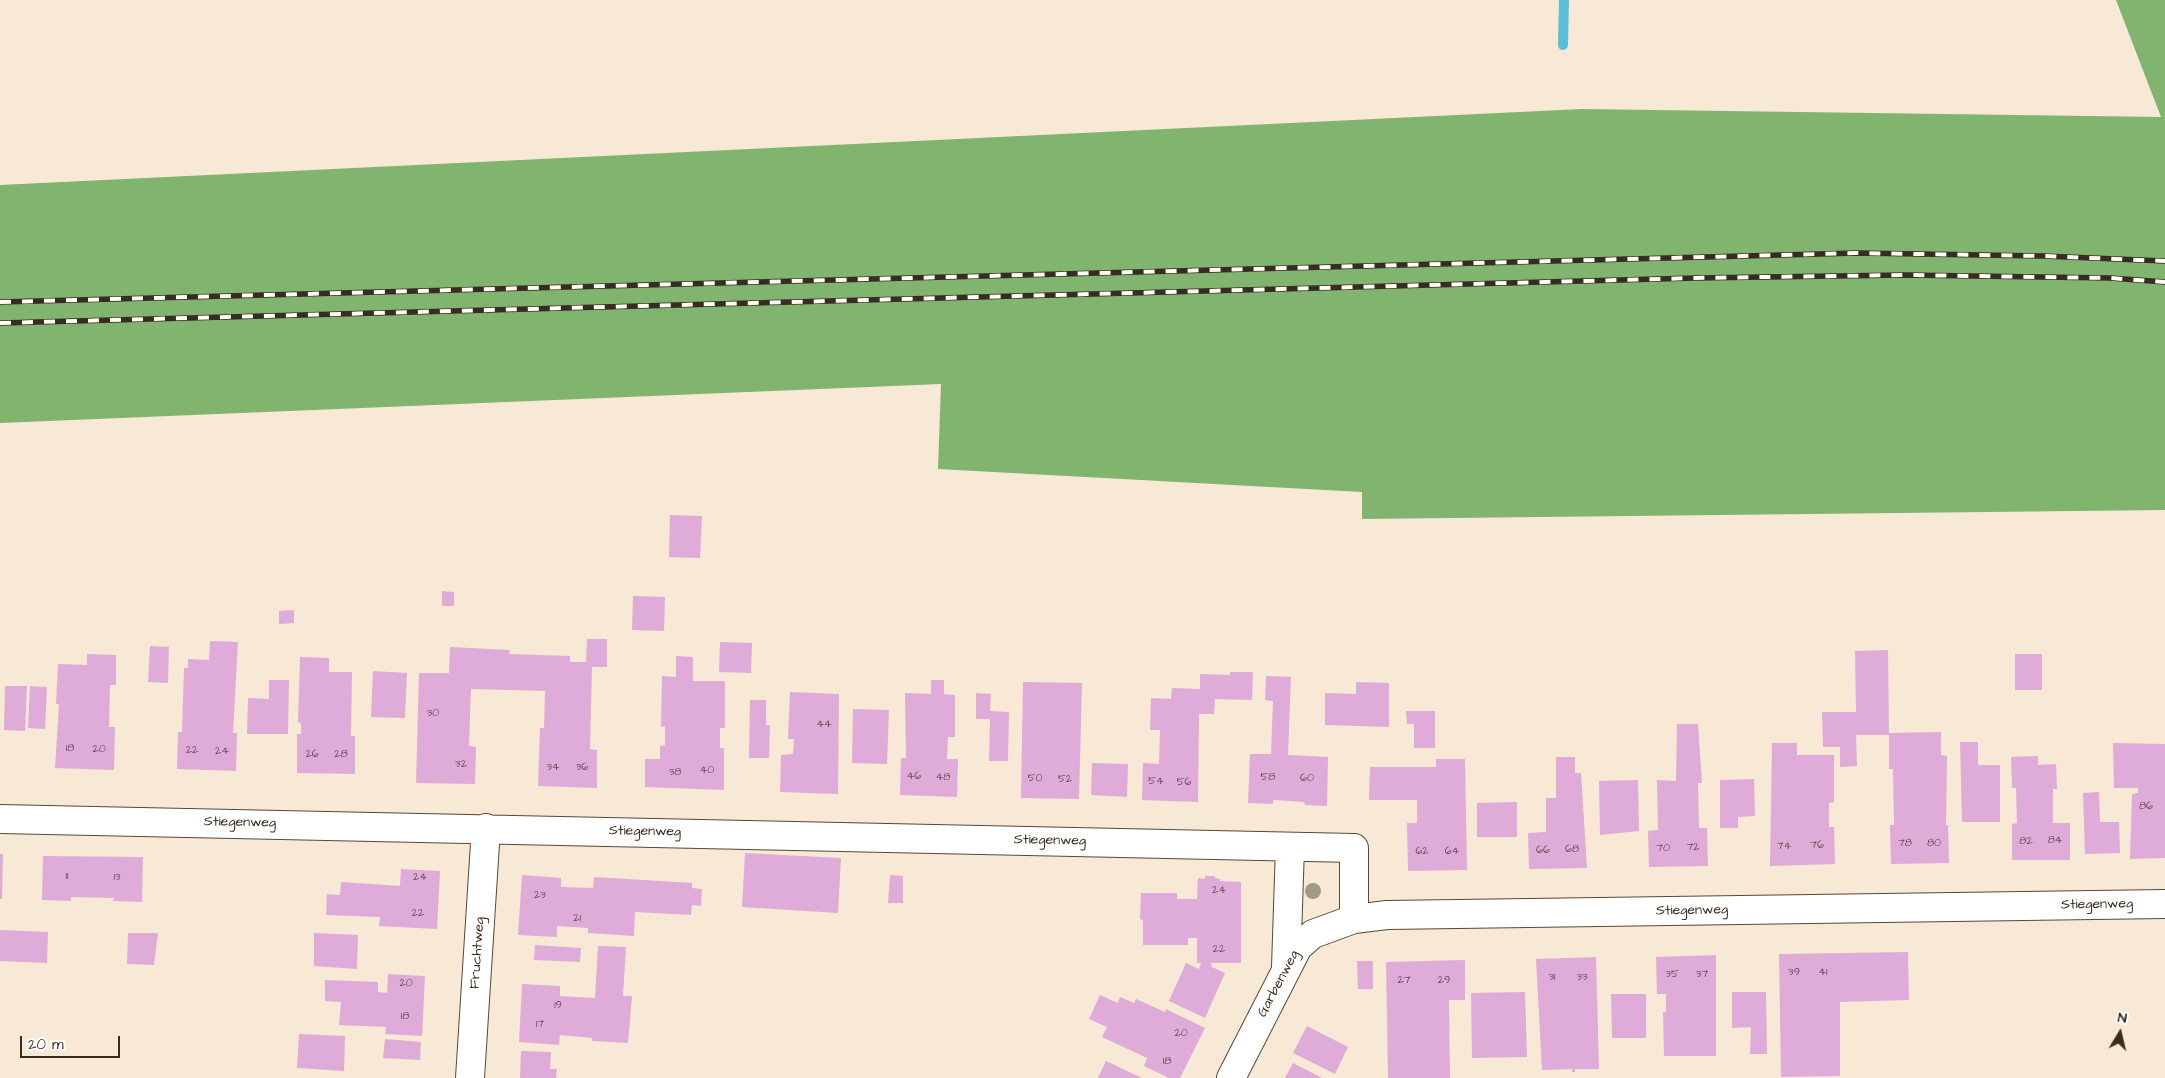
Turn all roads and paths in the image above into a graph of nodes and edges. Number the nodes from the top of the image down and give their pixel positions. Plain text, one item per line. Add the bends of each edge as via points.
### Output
1 (0, 819) edge
2 (486, 828) junction
3 (1290, 847) junction
4 (2165, 904) edge
5 (1354, 919) junction
6 (1286, 966) junction
7 (470, 1078) edge
8 (1231, 1078) edge

1 - 2 street, Stiegenweg
2 - 3 street, Stiegenweg
2 - 7 street, Fruchtweg
3 - 5 street, Stiegenweg via 1354,848
3 - 6 street
4 - 5 street, Stiegenweg via 1387,915
5 - 6 street, Garbenweg via 1313,934 1298,947
6 - 8 street, Garbenweg

